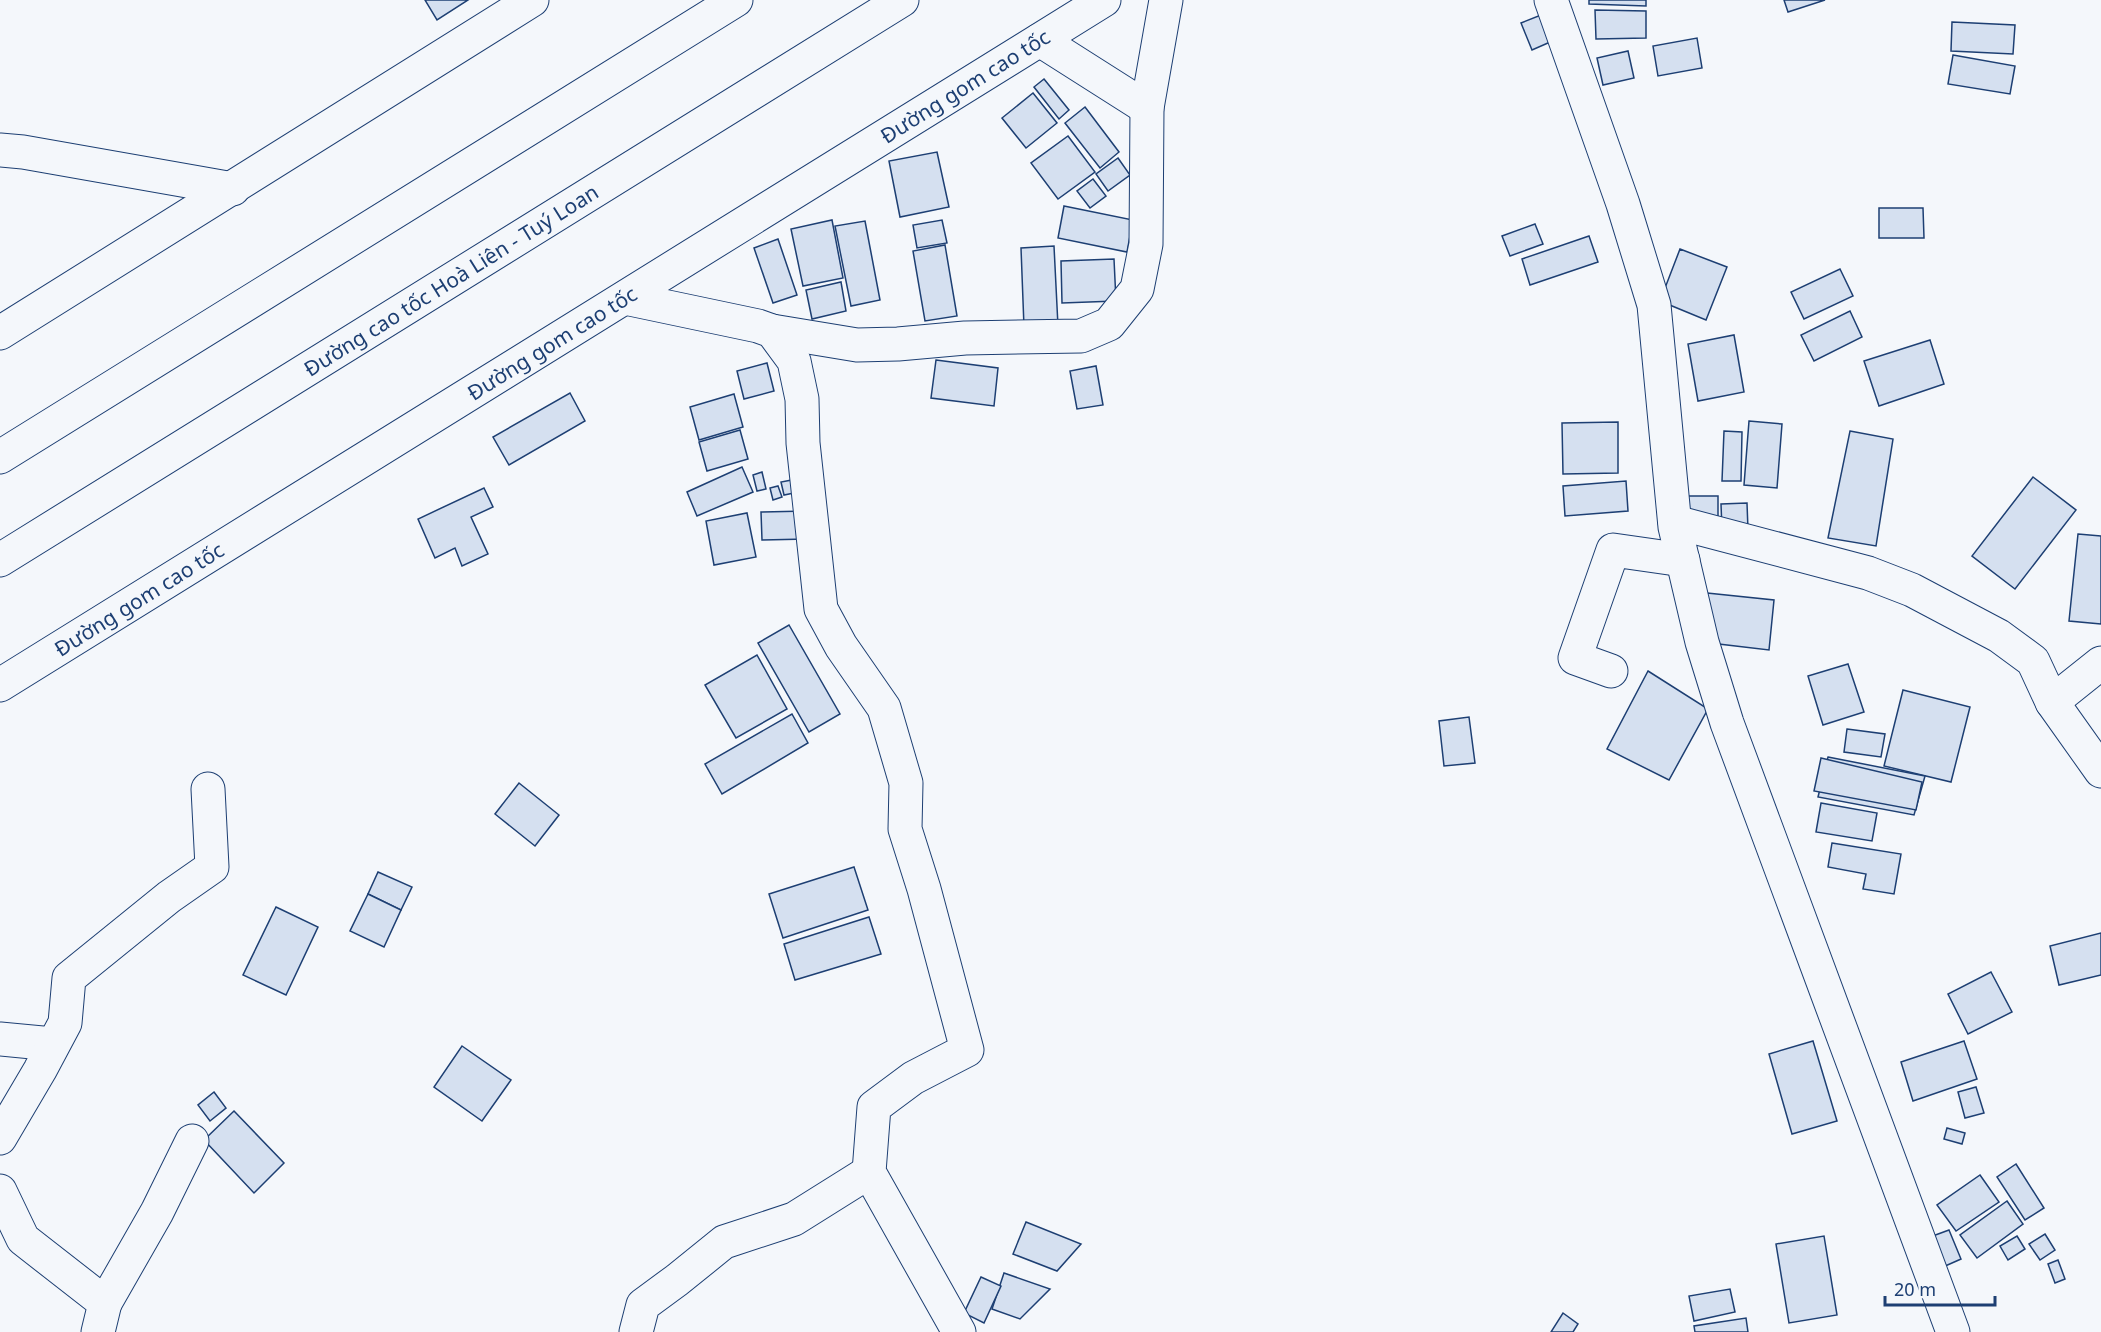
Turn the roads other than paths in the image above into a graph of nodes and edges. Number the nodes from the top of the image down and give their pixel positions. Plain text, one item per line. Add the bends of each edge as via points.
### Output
1 (532, 0) edge
2 (736, 0) edge
3 (902, 0) edge
4 (1104, 0) edge
5 (1166, 0) edge
6 (1551, 0) edge
7 (1040, 40) junction
8 (1147, 108) junction
9 (0, 150) edge
10 (233, 189) junction
11 (625, 298) junction
12 (772, 331) junction
13 (0, 333) edge
14 (0, 457) edge
15 (1675, 522) junction
16 (0, 560) edge
17 (1683, 560) junction
18 (2101, 663) edge
19 (1611, 671) dead end
20 (0, 686) edge
21 (2052, 702) junction
22 (2101, 771) edge
23 (208, 789) dead end
24 (0, 1039) edge
25 (53, 1044) junction
26 (0, 1138) edge
27 (192, 1140) dead end
28 (869, 1172) junction
29 (0, 1191) edge
30 (101, 1318) edge
31 (636, 1332) edge
32 (959, 1332) edge
33 (1953, 1332) edge

1 - 10 main road
2 - 14 main road
3 - 16 main road, Đường cao tốc Hoà Liên - Tuý Loan
4 - 7 main road, Đường gom cao tốc
5 - 8 main road
6 - 15 main road via 1654,305
7 - 8 main road
7 - 11 main road, Đường gom cao tốc
8 - 12 main road via 1146,244 1137,289 1109,324 1081,336 857,345
9 - 10 main road
10 - 13 main road
11 - 12 main road
11 - 20 main road, Đường gom cao tốc
12 - 28 main road via 794,361 802,399 821,609 884,708 906,783 905,829 967,1050 913,1078 874,1107
15 - 17 main road
15 - 21 main road via 1869,573 1912,590 1999,636 2033,661
17 - 19 main road via 1613,550 1575,658
17 - 33 main road via 1701,642 1727,723
18 - 21 main road
21 - 22 main road
23 - 25 main road via 212,867 69,978 65,1023
24 - 25 main road
25 - 26 main road
27 - 30 main road
28 - 31 main road via 794,1219 724,1242 643,1305
28 - 32 main road
29 - 30 main road via 23,1239

